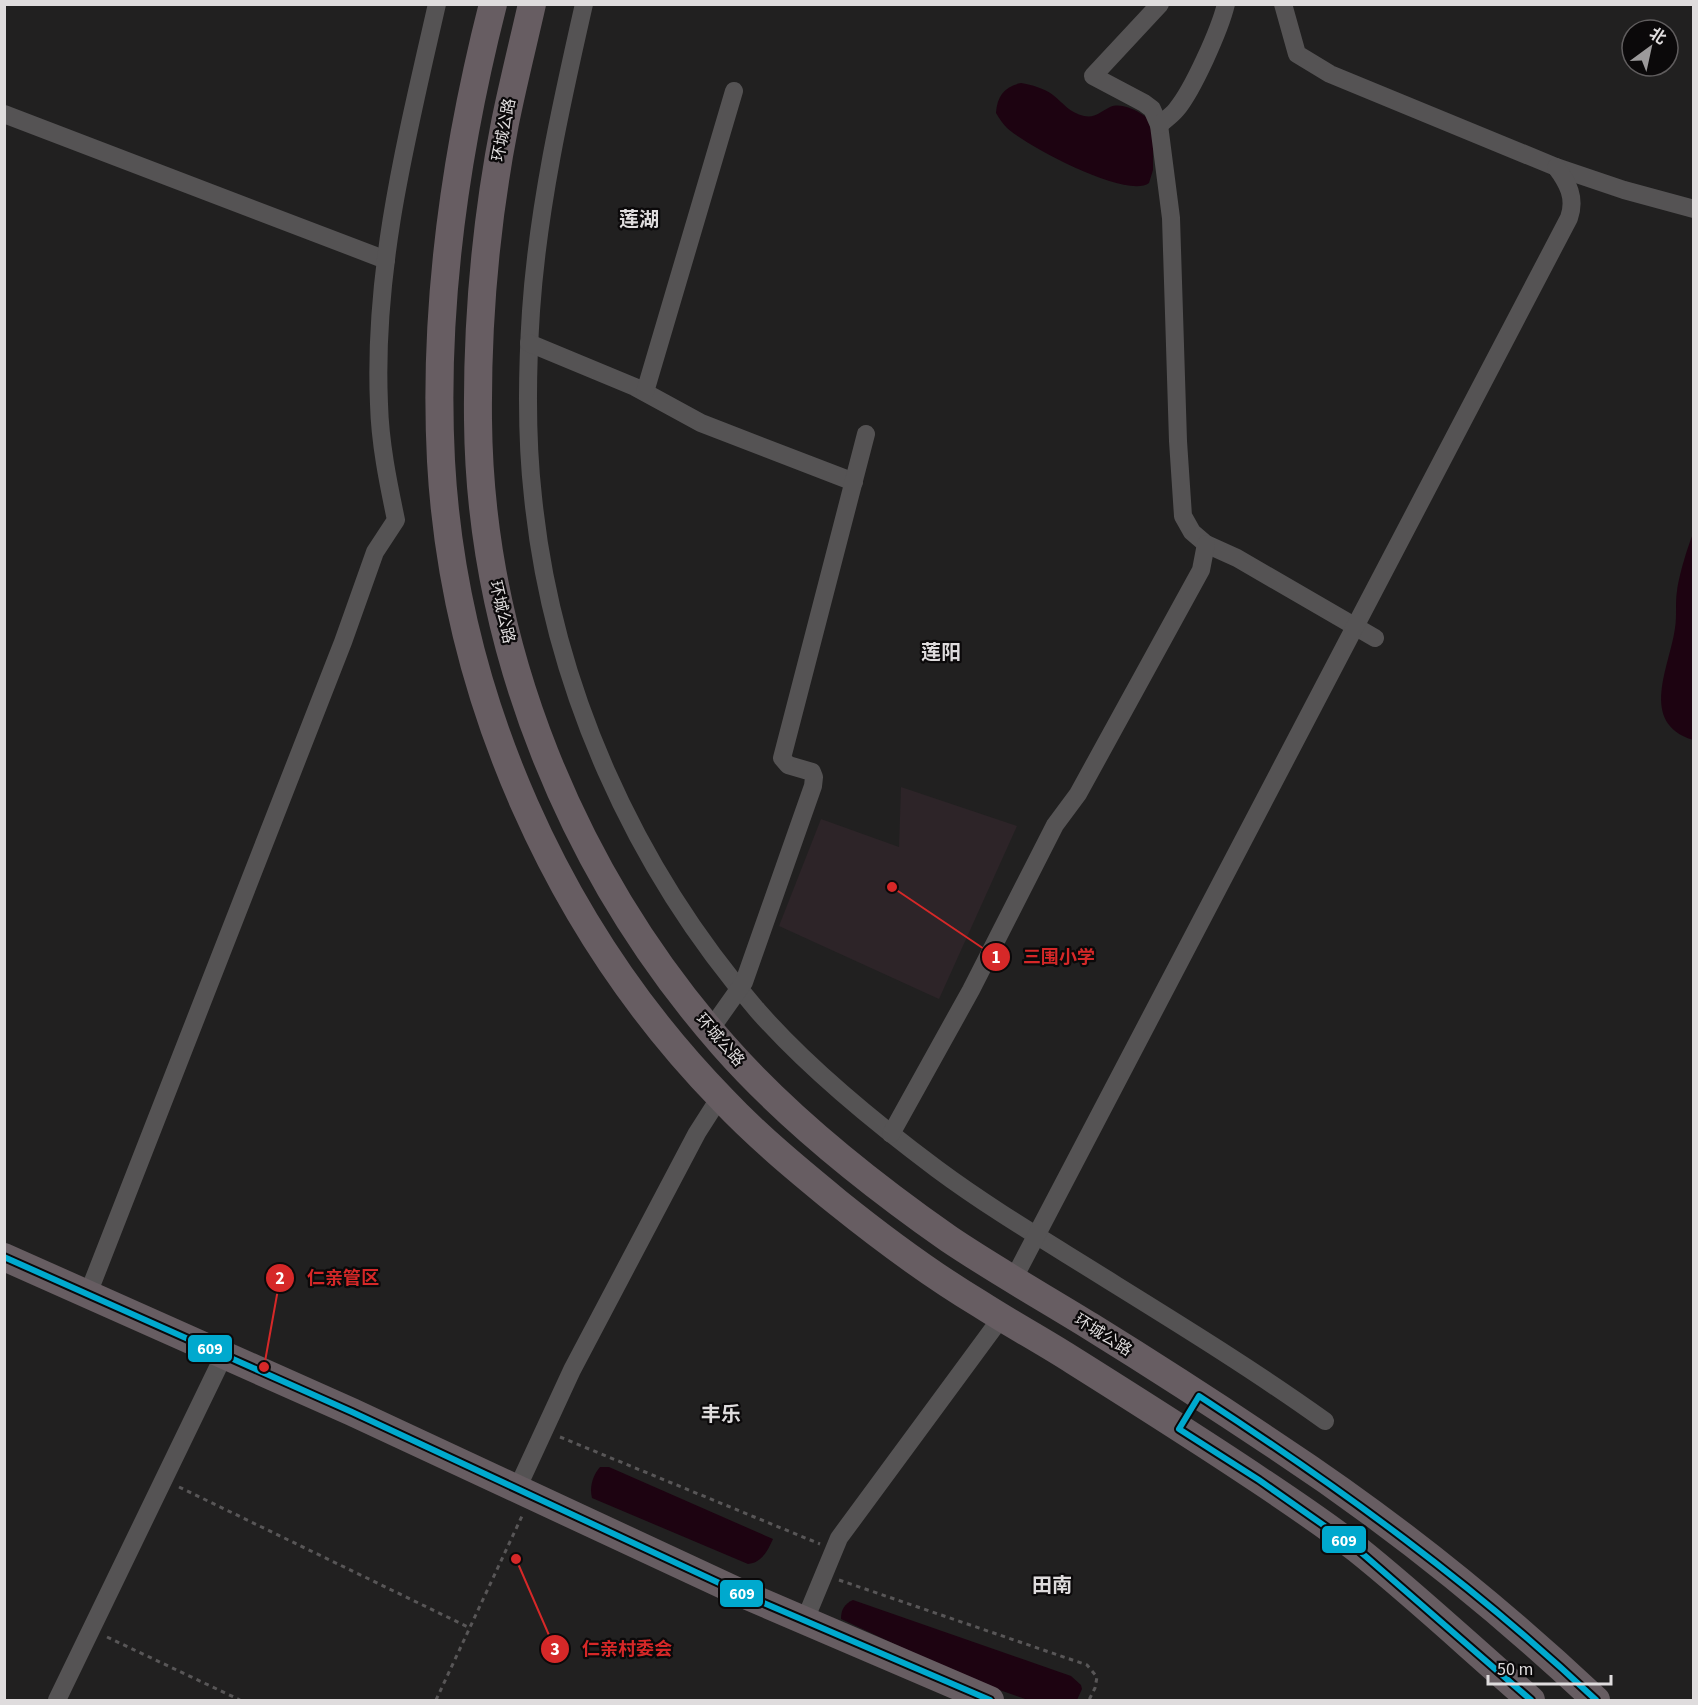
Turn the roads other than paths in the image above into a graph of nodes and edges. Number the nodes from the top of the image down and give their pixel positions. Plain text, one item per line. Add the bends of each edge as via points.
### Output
1 (436, 4) edge
2 (493, 4) edge
3 (532, 4) edge
4 (584, 4) edge
5 (1160, 4) edge
6 (1226, 4) edge
7 (1283, 4) edge
8 (734, 91) dead end
9 (4, 114) edge
10 (1160, 125) junction
11 (1556, 167) junction
12 (1694, 209) edge
13 (386, 260) junction
14 (529, 343) junction
15 (645, 392) junction
16 (866, 434) dead end
17 (854, 482) junction
18 (1206, 544) junction
19 (1356, 627) junction
20 (1375, 638) dead end
21 (739, 988) junction
22 (710, 1030) junction
23 (720, 1097) junction
24 (891, 1134) junction
25 (1035, 1237) junction
26 (4, 1257) edge
27 (1013, 1280) junction
28 (88, 1294) junction
29 (1001, 1318) junction
30 (224, 1355) junction
31 (1199, 1396) junction
32 (1325, 1420) dead end
33 (1179, 1429) junction
34 (524, 1492) junction
35 (805, 1620) junction
36 (57, 1701) edge
37 (990, 1701) edge
38 (1531, 1701) edge
39 (1596, 1701) edge

1 - 13 street via 400,171
2 - 23 main road via 456,181 443,302 441,466 458,594 496,732 553,863 620,974 666,1037
3 - 22 main road, 环城公路 via 494,186 481,305 479,464 494,577 532,720 582,837 645,944
4 - 14 street via 537,248
5 - 10 street via 1093,76 1144,103
6 - 10 street via 1187,93
7 - 11 street via 1297,54 1330,74
8 - 15 street
9 - 13 street
10 - 18 street via 1171,218 1182,507 1192,532
11 - 12 street
11 - 19 street via 1573,199 1569,218
13 - 28 street via 379,405 384,462 396,520 375,552
14 - 15 street
14 - 21 street via 528,422 533,500 545,577 566,662 596,744 647,856 685,917
15 - 17 street via 701,423
16 - 17 street
17 - 21 street via 782,758 788,765 812,772 813,786
18 - 19 street
18 - 24 street via 1201,570 1078,794 1055,825 971,990
19 - 20 street
19 - 25 street
21 - 22 street
21 - 24 street via 787,1042
22 - 27 main road, 环城公路 via 752,1076 825,1142 906,1207
23 - 29 main road via 839,1204
23 - 34 street via 697,1133 572,1370 544,1431
24 - 25 street
25 - 27 street
25 - 32 street via 1114,1283
26 - 28 main road
27 - 31 main road, 环城公路
28 - 30 main road
29 - 33 main road
29 - 35 street via 839,1538
30 - 34 main road
30 - 36 street
31 - 33 main road
31 - 39 main road, 环城公路 via 1378,1518 1479,1596
33 - 38 main road via 1356,1548
34 - 35 main road
35 - 37 main road

